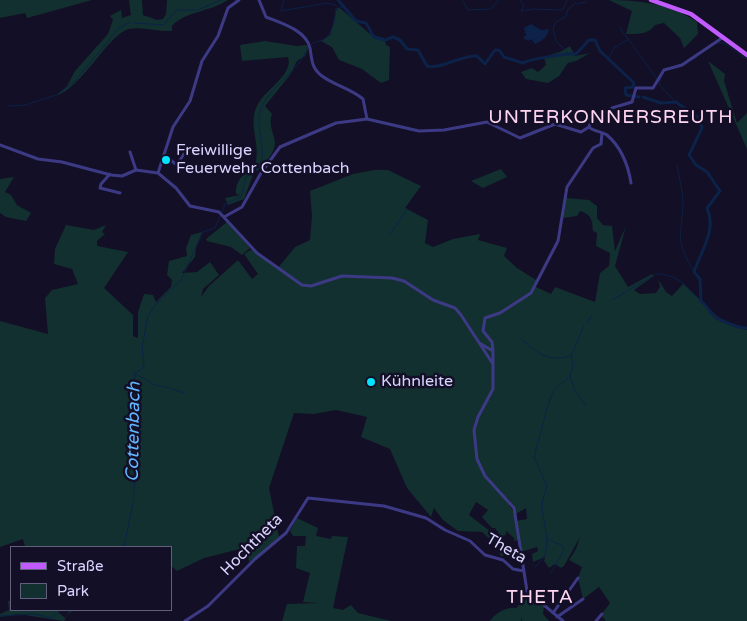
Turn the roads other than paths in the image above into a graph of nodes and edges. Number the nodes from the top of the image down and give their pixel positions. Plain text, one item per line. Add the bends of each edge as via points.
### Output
1 (239, 0) edge
2 (259, 0) edge
3 (651, 0) edge
4 (714, 30) junction
5 (721, 37) junction
6 (715, 41) junction
7 (747, 55) edge
8 (367, 119) junction
9 (589, 127) junction
10 (602, 133) junction
11 (0, 145) edge
12 (180, 146) dead end
13 (130, 152) dead end
14 (164, 155) junction
15 (136, 170) junction
16 (158, 173) junction
17 (110, 174) junction
18 (632, 183) dead end
19 (120, 193) dead end
20 (224, 217) junction
21 (478, 343) junction
22 (493, 351) junction
23 (493, 364) junction
24 (432, 520) joint
25 (524, 572) junction
26 (578, 578) dead end
27 (583, 599) dead end
28 (553, 613) junction
29 (602, 614) dead end
30 (557, 617) junction
31 (185, 621) edge
32 (562, 621) edge
33 (596, 621) edge

1 - 14 street via 227,10 218,36 202,61 190,101 173,127
2 - 8 street via 266,17 287,25 305,38 312,64 321,76 363,99
3 - 4 main road via 684,10
4 - 5 main road
4 - 6 street
5 - 6 street
5 - 7 main road
6 - 9 street via 682,65 664,70 653,88 639,87 628,105 612,108 592,119
8 - 9 street via 419,131 487,122 520,138 555,124 578,132
8 - 20 street via 336,123 284,144 271,157 242,207
9 - 10 street
10 - 18 street via 614,141 622,153
10 - 22 street via 601,144 593,148 567,187 558,241 531,293 500,314 485,318 483,331 492,342
11 - 17 street via 38,159
12 - 14 street via 185,152 178,166
13 - 15 street
14 - 16 street
15 - 16 street
15 - 17 street via 122,176
16 - 20 street via 192,207 215,210
17 - 19 street via 100,188
20 - 21 street via 257,253 302,285 311,286 342,276 404,281 433,300 455,308
21 - 22 street
21 - 23 street
22 - 23 street
23 - 25 street via 494,389 474,430 477,459 485,476 514,508
24 - 25 street, Theta via 470,541 485,555 503,560 513,570
24 - 31 street, Hochtheta via 384,506 308,498 288,531 255,558 202,611
25 - 28 street, Theta via 528,593
26 - 28 street
27 - 30 street
28 - 30 street, Theta
29 - 33 street
30 - 32 street, Theta

